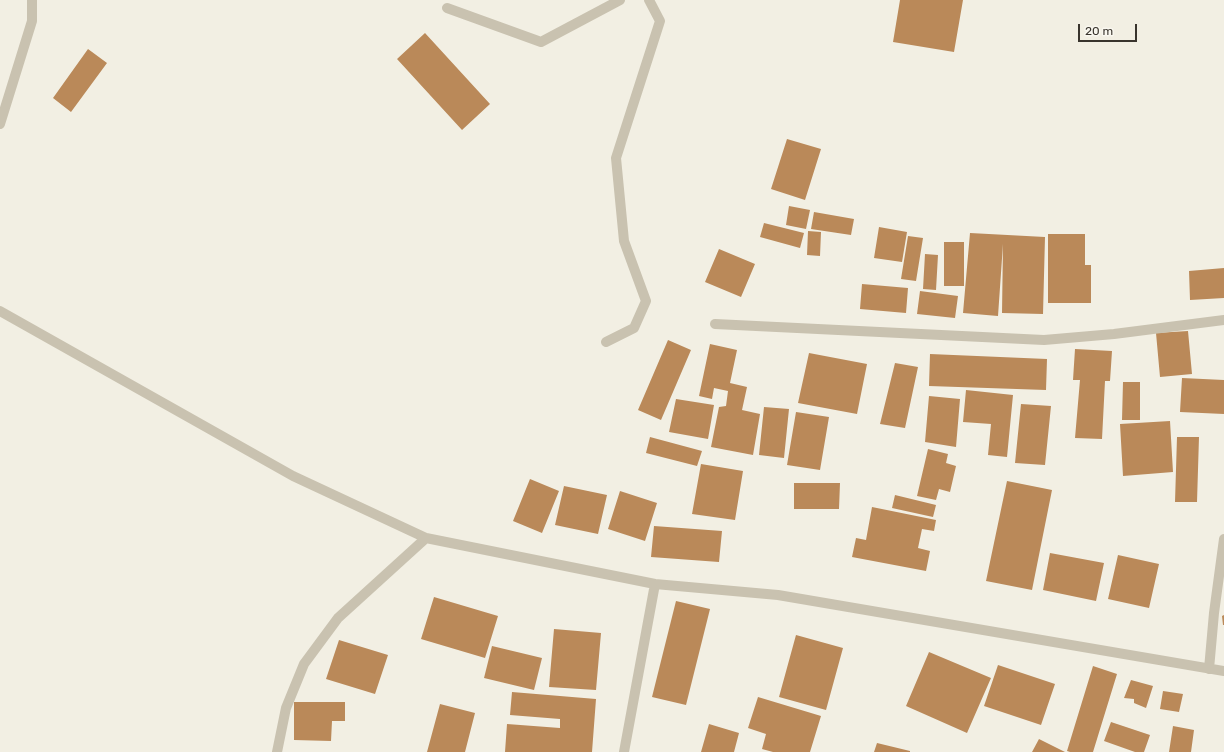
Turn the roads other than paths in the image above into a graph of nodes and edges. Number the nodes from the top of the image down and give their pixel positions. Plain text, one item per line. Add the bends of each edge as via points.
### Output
1 (32, 0) edge
2 (620, 0) edge
3 (649, 0) edge
4 (448, 8) dead end
5 (0, 124) edge
6 (0, 311) edge
7 (1224, 320) edge
8 (714, 324) dead end
9 (606, 342) dead end
10 (426, 538) junction
11 (1224, 539) edge
12 (655, 584) junction
13 (1209, 669) junction
14 (1224, 671) edge
15 (277, 752) edge
16 (624, 752) edge

1 - 5 street via 32,21
2 - 4 street via 541,42
3 - 9 street via 660,21 616,158 624,241 646,301 634,328
6 - 10 street via 293,476
7 - 8 street via 1044,340
10 - 12 street
10 - 15 street via 338,618 304,664 286,708
11 - 13 street
12 - 13 street via 778,595
12 - 16 street
13 - 14 street

